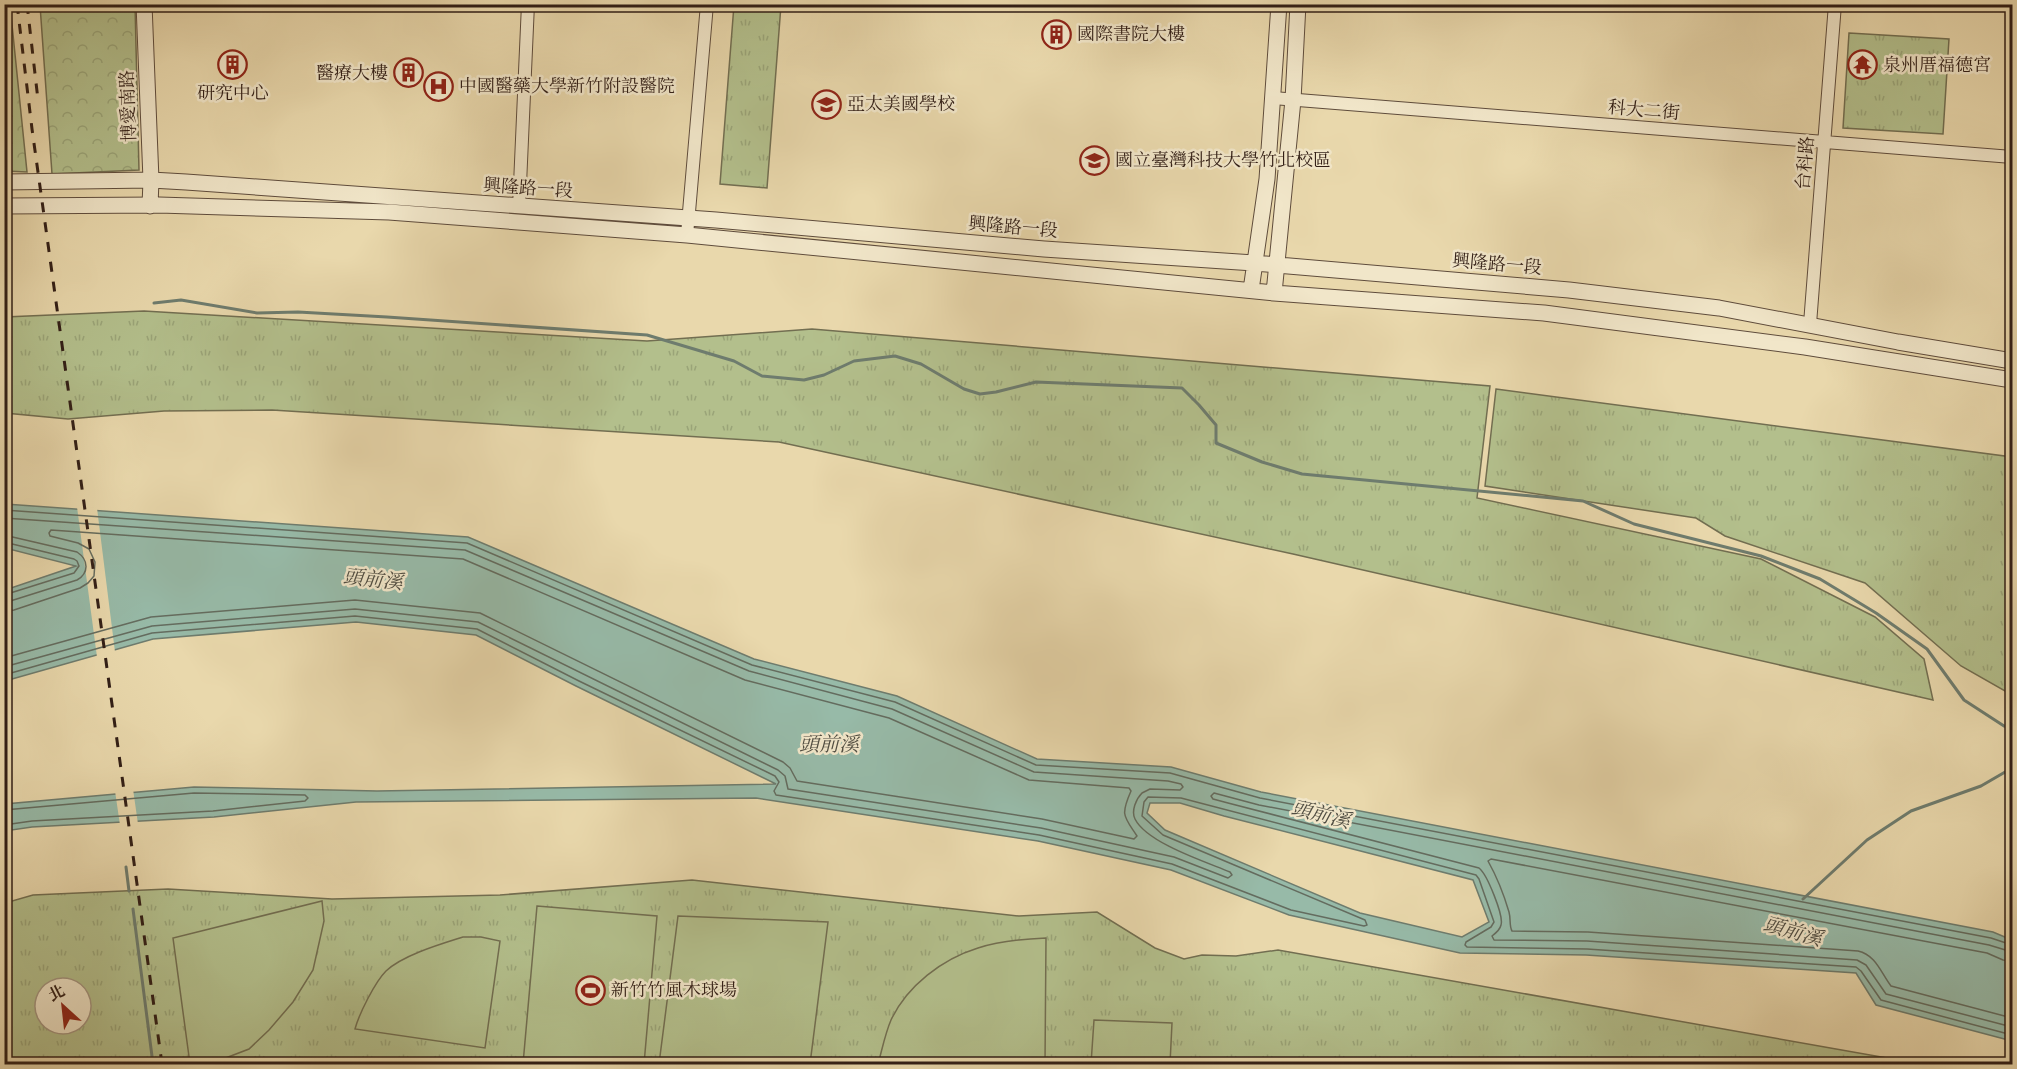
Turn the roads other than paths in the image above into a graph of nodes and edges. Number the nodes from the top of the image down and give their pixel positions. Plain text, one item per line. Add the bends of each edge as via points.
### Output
1 (144, 4) edge
2 (528, 4) edge
3 (707, 4) edge
4 (1279, 4) edge
5 (1298, 4) edge
6 (1836, 4) edge
7 (1273, 98) junction
8 (1293, 100) junction
9 (1824, 142) junction
10 (2013, 157) edge
11 (151, 180) junction
12 (4, 182) edge
13 (4, 206) edge
14 (150, 206) junction
15 (519, 207) junction
16 (688, 219) junction
17 (687, 235) junction
18 (1254, 263) junction
19 (1276, 266) junction
20 (1251, 290) junction
21 (1274, 293) junction
22 (1809, 324) junction
23 (2013, 361) edge
24 (2013, 380) edge

1 - 11 street, 博愛南路
2 - 15 street
3 - 16 street
4 - 7 street
5 - 8 street
6 - 9 street, 台科路
7 - 8 street, 科大二街
7 - 18 street via 1267,179
8 - 9 street, 科大二街
8 - 19 street
9 - 10 street, 科大二街
9 - 22 street, 台科路
11 - 12 street, 興隆路一段
11 - 14 street, 博愛南路
11 - 15 street, 興隆路一段
13 - 14 street, 興隆路一段
14 - 17 street, 興隆路一段 via 389,212
15 - 16 street, 興隆路一段
16 - 17 street
16 - 18 street, 興隆路一段
17 - 20 street, 興隆路一段
18 - 19 street, 興隆路一段
18 - 20 street
19 - 21 street
19 - 22 street, 興隆路一段 via 1569,290 1719,308
20 - 21 street, 興隆路一段
21 - 24 street, 興隆路一段 via 1544,314 1805,347
22 - 23 street, 興隆路一段

